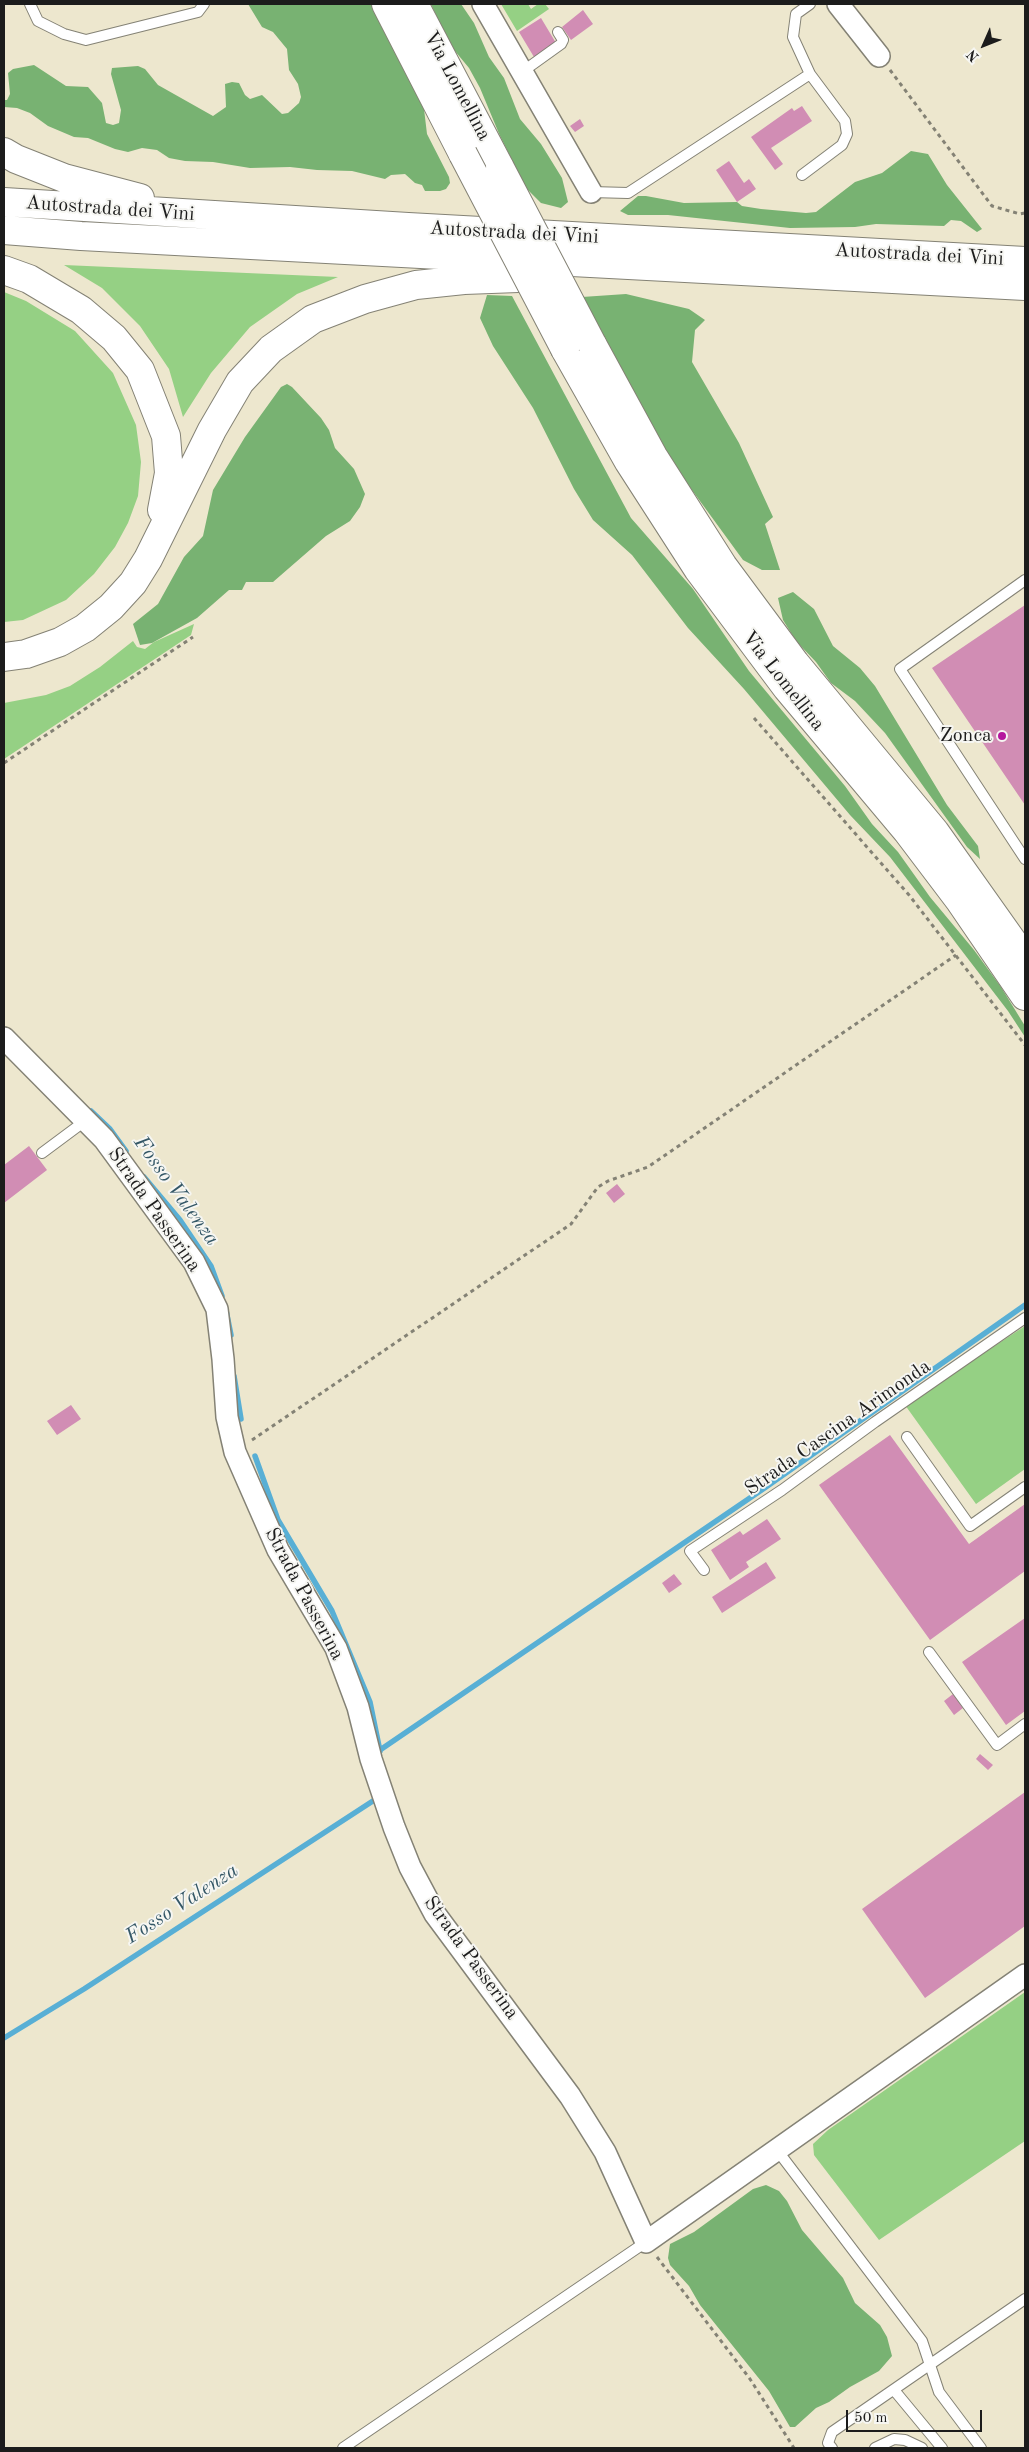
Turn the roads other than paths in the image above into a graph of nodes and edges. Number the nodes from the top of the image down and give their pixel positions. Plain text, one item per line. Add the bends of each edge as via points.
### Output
1 (30, 4) edge
2 (204, 4) edge
3 (386, 4) edge
4 (414, 4) edge
5 (483, 4) edge
6 (810, 4) edge
7 (838, 4) edge
8 (558, 32) dead end
9 (879, 56) road end
10 (522, 72) junction
11 (810, 74) junction
12 (4, 152) edge
13 (802, 175) dead end
14 (591, 192) joint
15 (4, 202) edge
16 (408, 227) junction
17 (4, 230) edge
18 (1025, 260) edge
19 (4, 270) edge
20 (707, 270) junction
21 (1025, 286) edge
22 (148, 560) junction
23 (1025, 580) edge
24 (4, 657) edge
25 (1025, 859) edge
26 (1025, 959) edge
27 (1025, 996) edge
28 (4, 1038) edge
29 (85, 1120) junction
30 (42, 1153) dead end
31 (1025, 1318) edge
32 (907, 1437) dead end
33 (1025, 1487) edge
34 (704, 1570) dead end
35 (929, 1652) dead end
36 (1025, 1724) edge
37 (1025, 1974) edge
38 (777, 2150) junction
39 (646, 2242) junction
40 (1025, 2299) edge
41 (931, 2365) junction
42 (894, 2390) junction
43 (939, 2445) edge
44 (344, 2448) edge
45 (832, 2448) edge
46 (875, 2448) edge
47 (922, 2448) edge
48 (927, 2448) edge
49 (981, 2448) edge

1 - 2 lane via 38,20 64,34 86,40 198,12
3 - 27 main road, Via Lomellina, bridge via 565,349 629,462 698,569 787,688 913,838
4 - 26 main road, Via Lomellina, bridge via 653,456 723,566 795,664 935,832
5 - 10 street
6 - 11 lane via 796,14 793,37
7 - 9 street
8 - 10 lane via 563,40 561,44
10 - 14 street
11 - 13 lane via 845,121 848,134 842,144
11 - 14 lane via 628,194
12 - 16 main road via 64,178 130,197 353,216
15 - 16 main road, Autostrada dei Vini
16 - 18 main road, Autostrada dei Vini
17 - 20 main road, Autostrada dei Vini
19 - 22 main road via 29,279 81,310 114,338 140,370 166,436 169,473
20 - 21 main road, Autostrada dei Vini
20 - 22 main road via 464,280 416,285 365,299 314,319 271,349 240,382 212,430
22 - 24 main road via 111,607 85,628 60,642 26,654
23 - 25 lane via 900,669
28 - 29 street, Strada Passerina
29 - 30 lane
29 - 39 street, Strada Passerina via 104,1139 194,1262 217,1309 227,1417 235,1452 278,1550 336,1648 410,1867 435,1914 570,2096 604,2152
31 - 34 lane, Strada Cascina Arimonda via 690,1551
32 - 33 lane via 970,1526
35 - 36 lane via 997,1745
37 - 38 street
38 - 39 street
38 - 41 lane via 922,2341
39 - 44 lane
40 - 41 lane
41 - 42 lane
41 - 49 lane via 939,2392
42 - 43 lane
42 - 45 lane via 832,2432 828,2443
43 - 48 lane
46 - 47 lane via 894,2439

